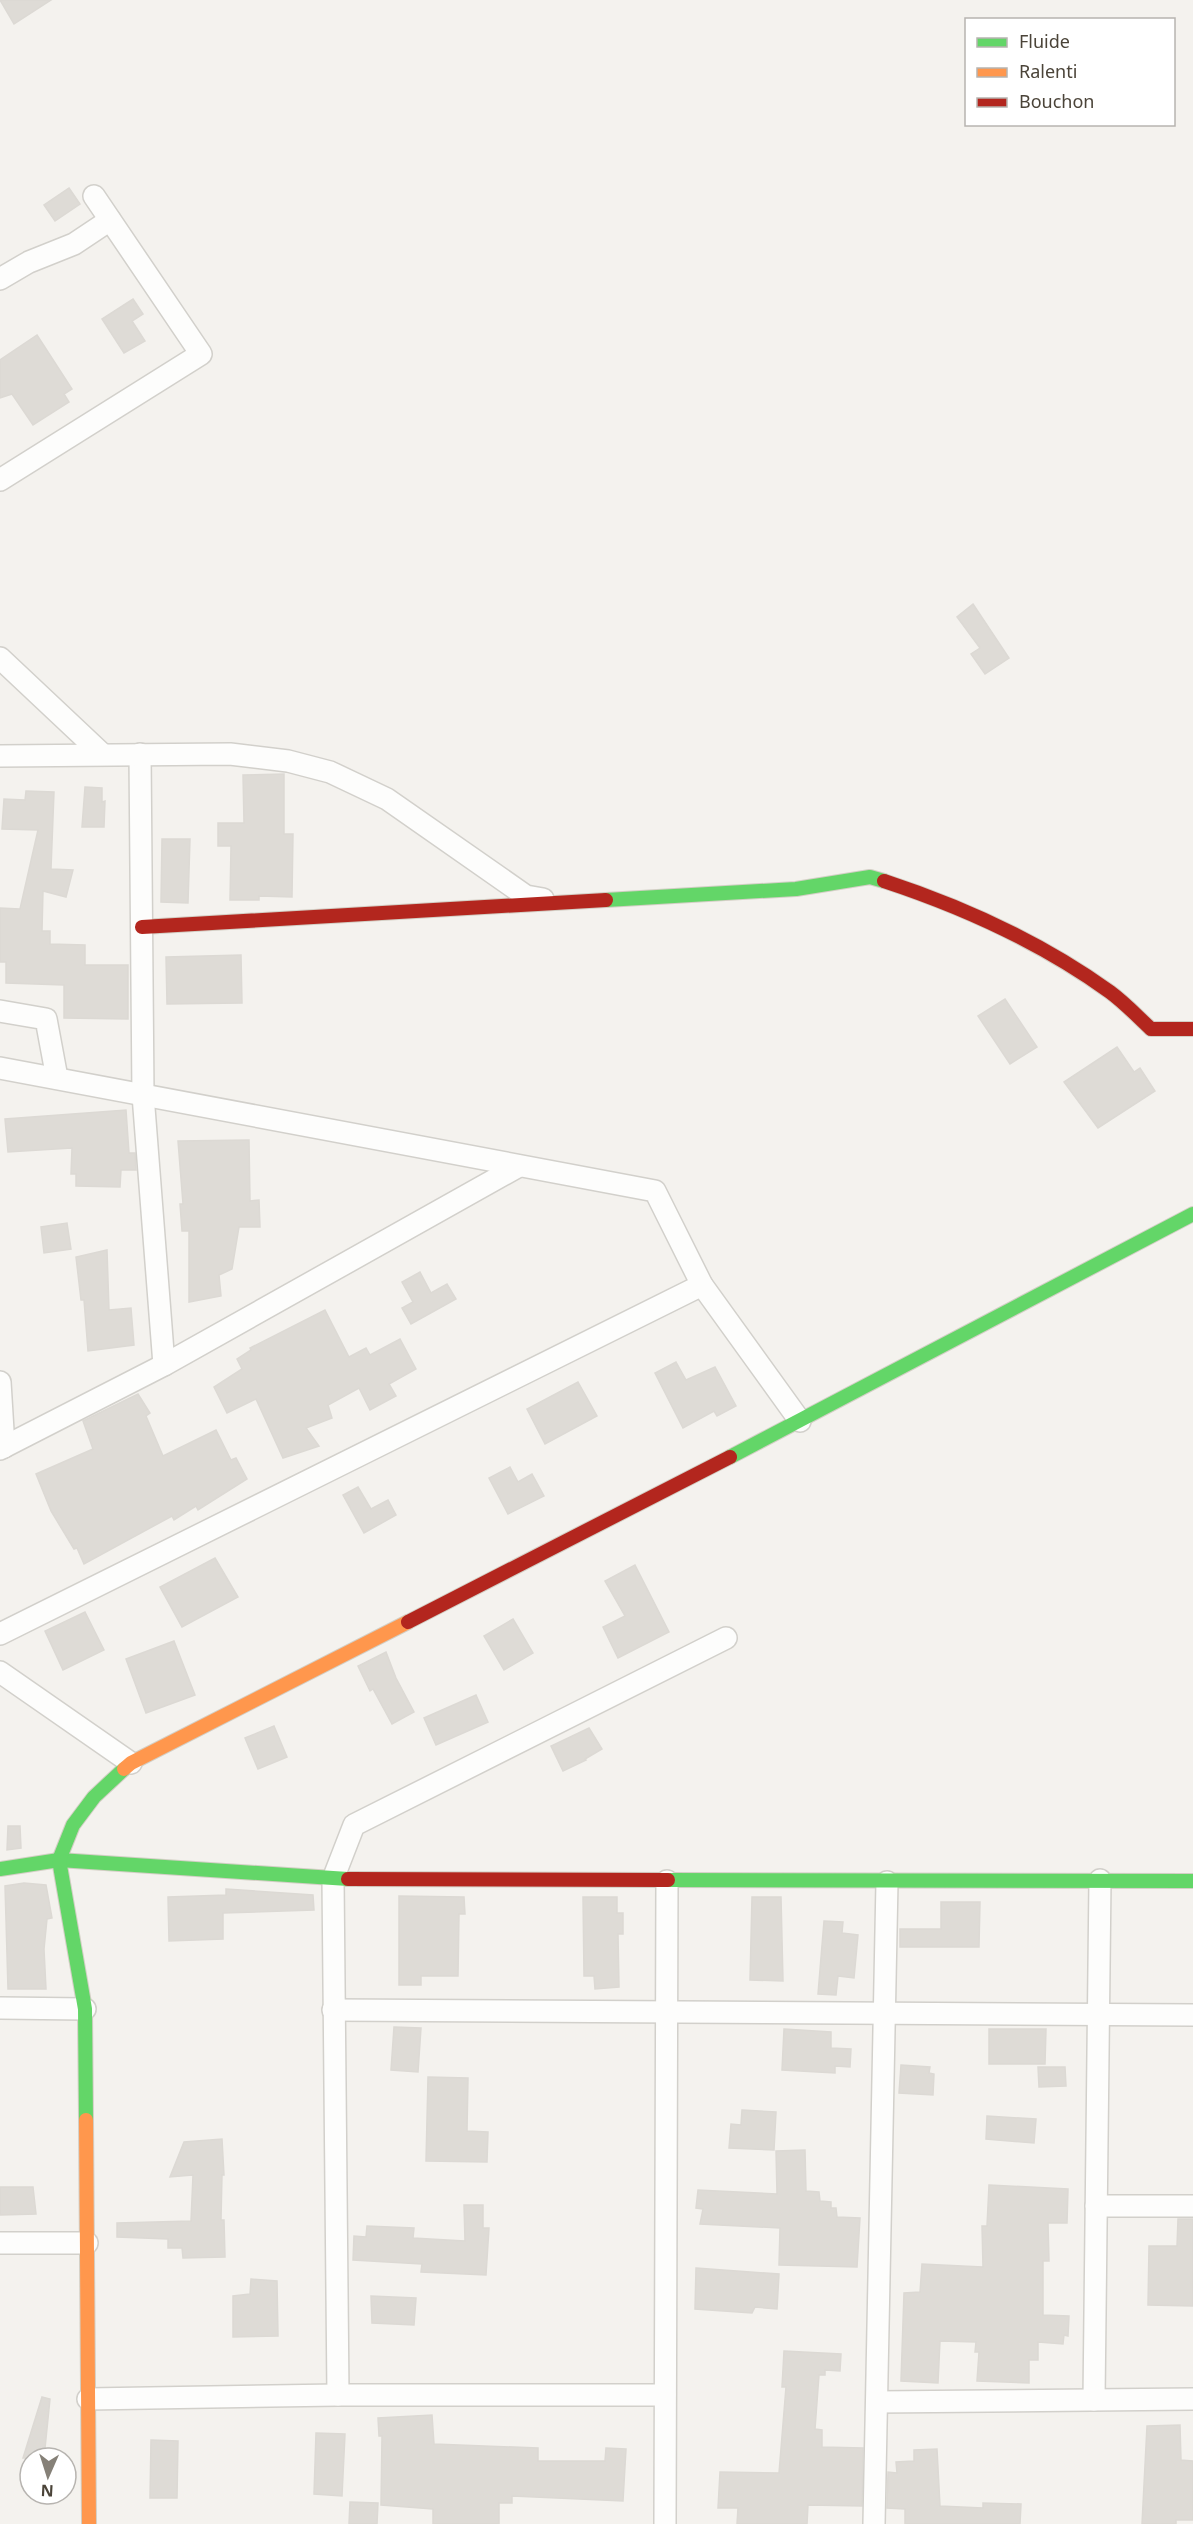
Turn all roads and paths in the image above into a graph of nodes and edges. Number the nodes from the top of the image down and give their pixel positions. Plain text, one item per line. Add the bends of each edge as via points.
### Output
1 (94, 196) dead end
2 (110, 220) junction
3 (0, 279) edge
4 (0, 480) edge
5 (0, 658) edge
6 (102, 754) junction
7 (140, 754) junction
8 (0, 756) edge
9 (565, 902) junction
10 (142, 927) junction
11 (0, 1011) edge
12 (1193, 1029) edge
13 (0, 1068) edge
14 (57, 1078) junction
15 (144, 1095) junction
16 (519, 1166) junction
17 (1193, 1215) edge
18 (702, 1285) junction
19 (164, 1365) junction
20 (0, 1382) edge
21 (800, 1421) junction
22 (2, 1448) edge
23 (0, 1635) edge
24 (726, 1638) dead end
25 (0, 1672) edge
26 (131, 1763) junction
27 (59, 1860) junction
28 (0, 1869) edge
29 (333, 1879) junction
30 (1100, 1880) junction
31 (667, 1881) junction
32 (1193, 1881) edge
33 (887, 1882) junction
34 (0, 2008) edge
35 (85, 2009) junction
36 (333, 2010) junction
37 (667, 2012) junction
38 (885, 2013) junction
39 (1098, 2014) junction
40 (1193, 2015) edge
41 (1096, 2206) junction
42 (1193, 2206) edge
43 (0, 2243) edge
44 (87, 2243) junction
45 (338, 2395) junction
46 (665, 2396) junction
47 (88, 2398) junction
48 (1193, 2399) edge
49 (1094, 2400) junction
50 (877, 2402) junction
51 (88, 2524) edge
52 (665, 2524) edge
53 (874, 2524) edge

1 - 2 street
2 - 3 street via 74,244
2 - 4 street via 201,354
5 - 6 street
6 - 7 street
6 - 8 street
7 - 9 street via 230,754 288,761 330,772 387,798 526,896
7 - 10 street
9 - 10 street
9 - 12 street via 796,889 870,877 926,895 1001,928 1111,993 1151,1029
10 - 15 street
11 - 14 street via 46,1019
13 - 14 street
14 - 15 street
15 - 16 street
15 - 19 street
16 - 18 street via 655,1191
16 - 19 street
17 - 21 street
18 - 21 street
18 - 23 street
19 - 22 street
20 - 22 street
21 - 26 street
24 - 29 street via 354,1825
25 - 26 street
26 - 27 street via 94,1797 73,1825
27 - 28 street
27 - 29 street
27 - 35 street
29 - 31 street
29 - 36 street
30 - 32 street
30 - 33 street
30 - 39 street
31 - 33 street
31 - 37 street
33 - 38 street
34 - 35 street
35 - 44 street
36 - 37 street
36 - 45 street
37 - 38 street
37 - 46 street
38 - 39 street
38 - 50 street
39 - 40 street
39 - 41 street
41 - 42 street
41 - 49 street
43 - 44 street
44 - 47 street
45 - 46 street
45 - 47 street
46 - 52 street
47 - 51 street
48 - 49 street
49 - 50 street
50 - 53 street

